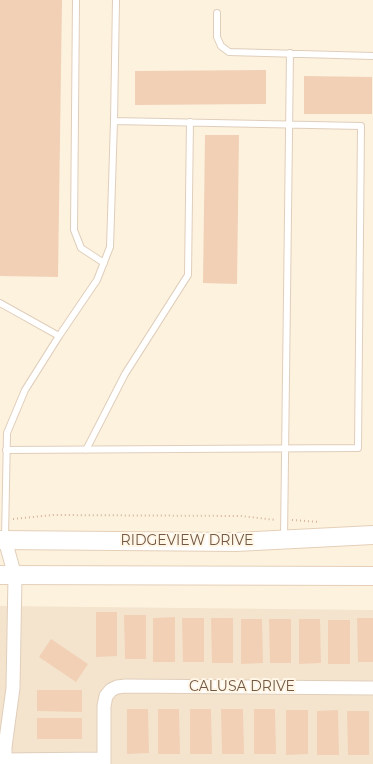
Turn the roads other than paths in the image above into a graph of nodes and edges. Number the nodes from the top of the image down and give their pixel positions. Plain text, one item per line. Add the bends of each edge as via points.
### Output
1 (76, 0) edge
2 (116, 0) edge
3 (217, 13) dead end
4 (290, 53) junction
5 (373, 56) edge
6 (114, 121) junction
7 (190, 122) junction
8 (289, 124) junction
9 (104, 263) junction
10 (0, 303) edge
11 (59, 336) junction
12 (285, 449) junction
13 (6, 450) junction
14 (86, 450) junction
15 (373, 535) edge
16 (284, 539) junction
17 (2, 546) edge
18 (7, 575) edge
19 (373, 576) edge
20 (373, 688) edge
21 (0, 722) edge
22 (4, 758) edge
23 (104, 761) edge

1 - 9 lane via 74,230 81,248
2 - 6 lane
3 - 4 lane via 217,37 221,46 229,52
4 - 5 lane
4 - 8 lane
6 - 7 lane
6 - 9 lane via 110,247
7 - 8 lane
7 - 14 lane via 188,275 125,374
8 - 12 lane
8 - 12 lane via 361,126 358,448
9 - 11 lane via 98,280
10 - 11 lane
11 - 13 lane via 25,390 6,433
12 - 14 lane
12 - 16 lane
13 - 14 lane
13 - 17 lane
15 - 16 main road, RIDGEVIEW DRIVE
16 - 17 main road, RIDGEVIEW DRIVE
17 - 18 street
18 - 19 main road
18 - 22 street via 13,688
20 - 23 street, CALUSA DRIVE via 126,686 111,690 106,696 104,706
21 - 22 street
22 - 23 street

